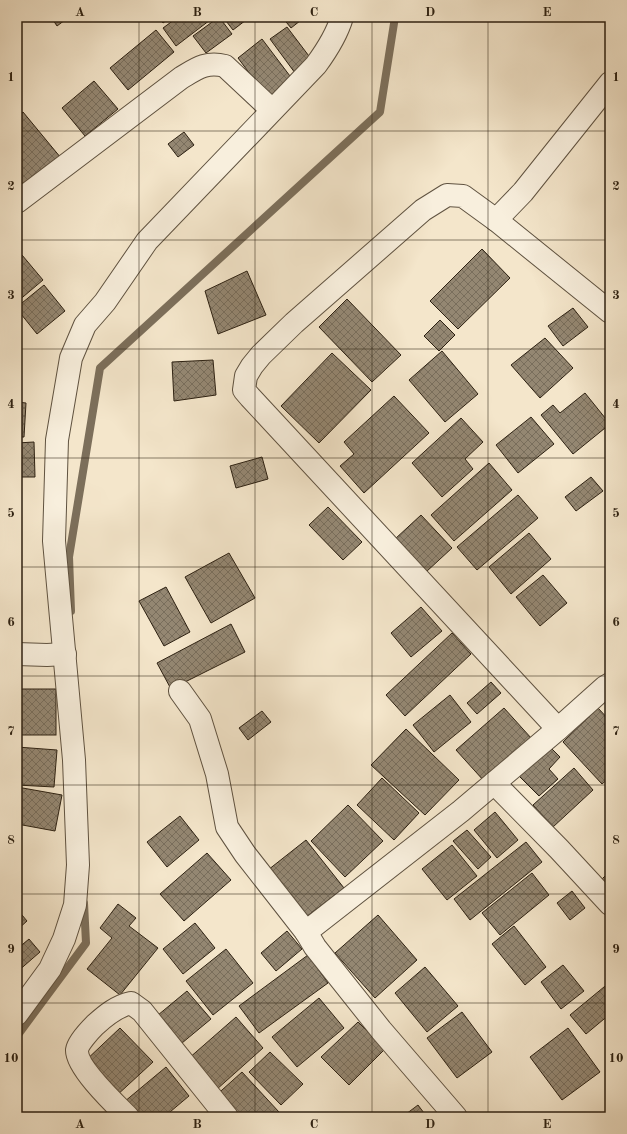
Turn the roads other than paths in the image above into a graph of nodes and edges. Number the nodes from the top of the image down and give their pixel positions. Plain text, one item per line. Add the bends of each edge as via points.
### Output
1 (342, 17) edge
2 (610, 83) edge
3 (272, 110) junction
4 (17, 202) edge
5 (500, 216) junction
6 (610, 312) edge
7 (17, 654) edge
8 (65, 654) junction
9 (610, 684) edge
10 (180, 691) dead end
11 (558, 729) junction
12 (494, 783) junction
13 (610, 904) edge
14 (306, 932) junction
15 (17, 1014) edge
16 (128, 1117) edge
17 (227, 1117) edge
18 (456, 1117) edge

1 - 3 street via 325,53 316,65
2 - 5 street via 523,192
3 - 4 street via 225,66 217,63 208,64 181,78
3 - 8 street via 147,241 105,302 85,325 70,358 57,440 54,541
5 - 6 street
5 - 11 street via 463,196 447,194 434,202 294,323 252,366 246,376 244,390
7 - 8 street
8 - 15 street via 74,760 78,865 75,905 64,939 50,969
9 - 11 street
10 - 14 street via 200,719 217,774 227,827
11 - 12 street
12 - 13 street
12 - 14 street
14 - 18 street via 381,1030
16 - 17 street via 110,1100 80,1062 77,1050 89,1031 104,1017 121,1005 131,1003 142,1011

